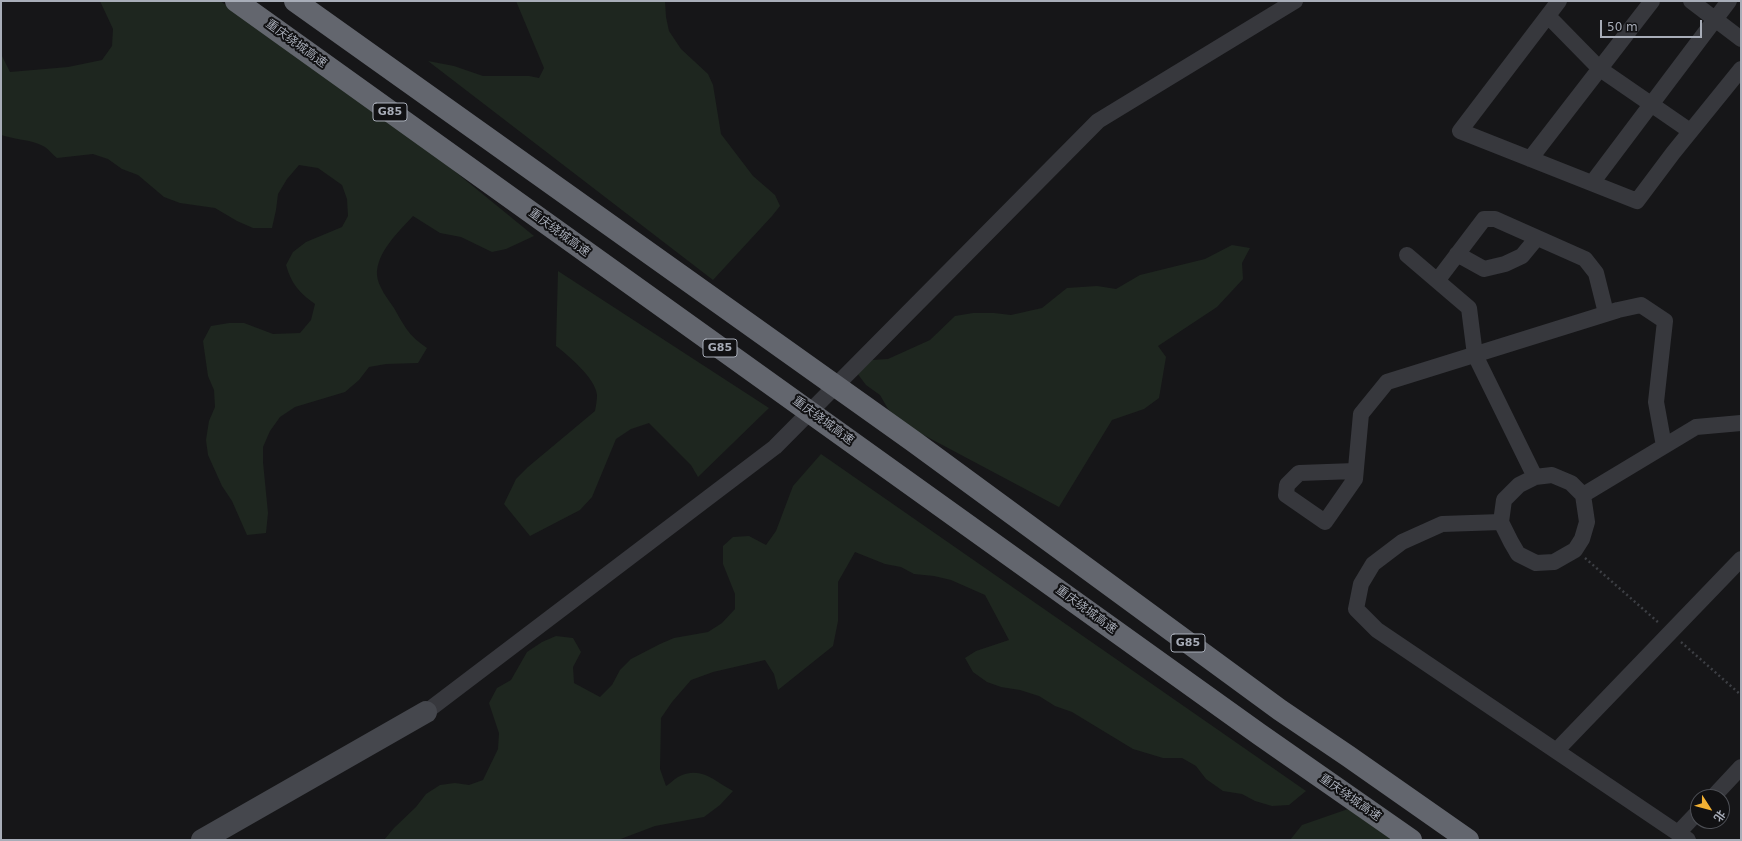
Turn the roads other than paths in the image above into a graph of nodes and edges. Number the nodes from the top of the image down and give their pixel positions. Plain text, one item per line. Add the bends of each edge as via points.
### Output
1 (236, 1) edge
2 (295, 1) edge
3 (1295, 1) edge
4 (1560, 1) edge
5 (1652, 1) edge
6 (1691, 1) edge
7 (1729, 1) edge
8 (1548, 16) junction
9 (1741, 39) edge
10 (1600, 69) junction
11 (1741, 69) edge
12 (1690, 131) junction
13 (1530, 159) junction
14 (1592, 183) junction
15 (1536, 239) dead end
16 (1457, 254) junction
17 (1407, 255) dead end
18 (1440, 277) dead end
19 (1606, 313) junction
20 (1475, 355) junction
21 (1741, 423) edge
22 (1664, 446) junction
23 (1355, 471) dead end
24 (1535, 477) junction
25 (1583, 495) junction
26 (1501, 522) junction
27 (1741, 558) edge
28 (426, 712) joint
29 (1556, 751) junction
30 (1741, 767) edge
31 (1720, 789) edge
32 (1690, 825) edge
33 (1683, 837) edge
34 (202, 840) edge
35 (1411, 840) edge
36 (1468, 840) edge

1 - 35 highway, 重庆绕城高速 / G85 via 1259,734
2 - 36 highway, G85 via 913,440 1280,710
3 - 28 street via 1098,121 775,447
4 - 8 street
5 - 10 street
6 - 9 street
7 - 14 street
8 - 10 street
8 - 13 street via 1460,132
10 - 12 street
10 - 13 street
11 - 12 street
12 - 14 street via 1637,201
13 - 14 street
15 - 16 street via 1522,256 1505,264 1484,269
16 - 18 street
16 - 19 street via 1484,219 1495,219 1586,259 1596,273
17 - 20 street via 1469,308
19 - 20 street
19 - 22 street via 1642,305 1665,321 1656,402
20 - 23 street via 1387,382 1361,414
20 - 24 street
21 - 22 street via 1696,427
22 - 25 street
24 - 25 street via 1552,475 1571,483
24 - 26 street via 1519,485 1504,500
25 - 26 street via 1587,522 1582,539 1575,550 1554,562 1536,563 1518,554
26 - 29 street via 1442,524 1402,542 1373,564 1361,584 1356,609 1377,630
27 - 29 street
28 - 34 street
29 - 33 street
30 - 31 street
32 - 33 street

